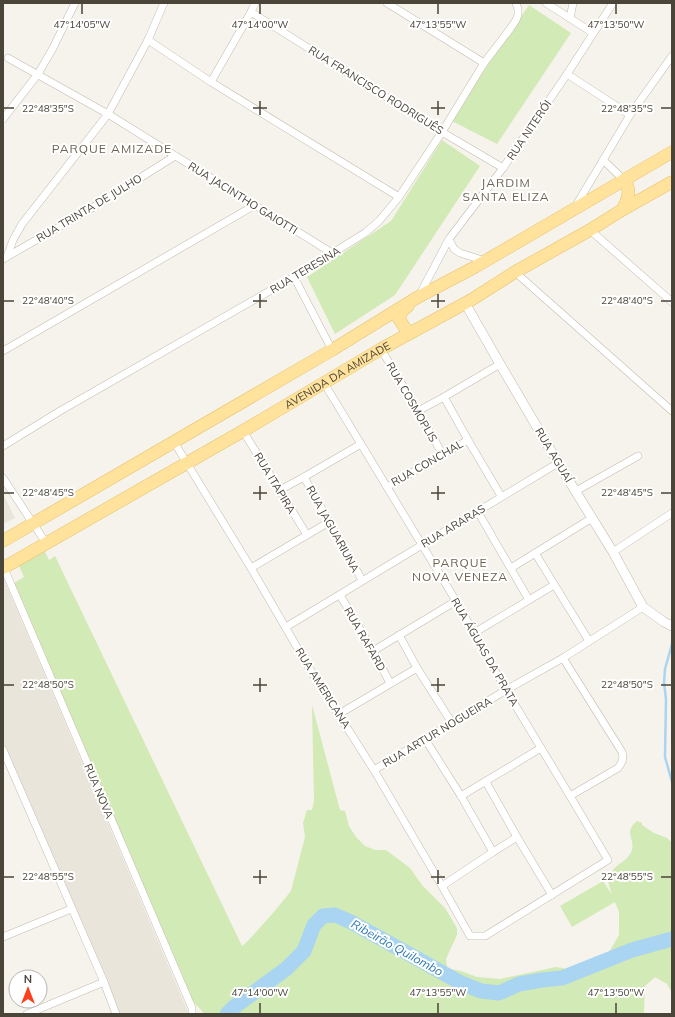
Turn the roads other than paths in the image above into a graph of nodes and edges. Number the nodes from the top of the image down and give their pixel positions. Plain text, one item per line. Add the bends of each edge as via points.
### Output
1 (75, 3) edge
2 (164, 3) edge
3 (255, 3) edge
4 (387, 3) edge
5 (516, 3) edge
6 (546, 3) edge
7 (573, 3) edge
8 (613, 3) edge
9 (251, 12) junction
10 (570, 18) junction
11 (593, 33) junction
12 (148, 40) junction
13 (672, 56) edge
14 (8, 58) dead end
15 (484, 62) junction
16 (38, 74) junction
17 (567, 74) junction
18 (211, 82) junction
19 (108, 114) junction
20 (630, 115) junction
21 (3, 119) edge
22 (442, 132) junction
23 (672, 152) edge
24 (175, 156) junction
25 (603, 160) junction
26 (503, 168) junction
27 (624, 180) junction
28 (672, 182) edge
29 (399, 198) junction
30 (255, 205) junction
31 (573, 209) junction
32 (622, 210) junction
33 (590, 230) junction
34 (450, 239) junction
35 (332, 253) junction
36 (5, 258) edge
37 (485, 260) junction
38 (515, 272) junction
39 (294, 277) junction
40 (418, 297) junction
41 (672, 302) edge
42 (465, 303) junction
43 (409, 334) junction
44 (381, 349) junction
45 (332, 350) junction
46 (3, 351) edge
47 (500, 364) junction
48 (324, 383) junction
49 (444, 397) junction
50 (418, 411) junction
51 (672, 412) edge
52 (243, 431) junction
53 (468, 440) junction
54 (174, 442) junction
55 (361, 444) junction
56 (3, 446) edge
57 (443, 454) junction
58 (638, 456) dead end
59 (187, 462) junction
60 (558, 463) junction
61 (304, 477) junction
62 (3, 478) edge
63 (387, 487) junction
64 (280, 490) junction
65 (576, 491) junction
66 (501, 496) junction
67 (478, 512) junction
68 (672, 512) edge
69 (592, 518) junction
70 (330, 522) junction
71 (33, 523) junction
72 (306, 535) junction
73 (3, 541) edge
74 (46, 543) junction
75 (421, 545) junction
76 (613, 552) junction
77 (535, 553) junction
78 (4, 568) edge
79 (251, 568) junction
80 (511, 568) junction
81 (362, 580) junction
82 (554, 585) junction
83 (340, 595) junction
84 (529, 600) junction
85 (456, 601) junction
86 (643, 607) junction
87 (672, 626) edge
88 (286, 627) junction
89 (474, 633) junction
90 (399, 635) junction
91 (588, 642) junction
92 (373, 651) junction
93 (563, 658) junction
94 (417, 668) junction
95 (390, 683) junction
96 (506, 690) junction
97 (339, 714) junction
98 (452, 723) junction
99 (425, 739) junction
100 (541, 748) junction
101 (3, 750) edge
102 (374, 770) junction
103 (486, 782) junction
104 (461, 796) junction
105 (570, 796) junction
106 (517, 837) junction
107 (493, 852) junction
108 (442, 886) junction
109 (552, 894) junction
110 (71, 909) junction
111 (3, 937) edge
112 (104, 982) junction
113 (27, 1014) edge
114 (116, 1014) edge
115 (192, 1014) edge

1 - 16 street
2 - 12 street
3 - 9 street
4 - 15 street
5 - 15 street, RUA TERESINA via 516,20
6 - 10 street
7 - 10 street
8 - 11 street, RUA NITERÓI
9 - 18 street
9 - 22 street, RUA FRANCISCO RODRIGUÊS
10 - 11 street
11 - 17 street, RUA NITERÓI
12 - 18 street
12 - 19 street
13 - 20 street
14 - 16 street, RUA JACINTHO GAIOTTI
15 - 22 street, RUA TERESINA
16 - 19 street, RUA JACINTHO GAIOTTI
16 - 21 street
17 - 20 street
17 - 26 street, RUA NITERÓI
18 - 29 street
19 - 24 street, RUA JACINTHO GAIOTTI
19 - 36 street via 22,224
20 - 25 street
22 - 26 street, RUA FRANCISCO RODRIGUÊS
22 - 29 street, RUA TERESINA
23 - 27 main road
24 - 30 street, RUA JACINTHO GAIOTTI
24 - 36 street, RUA TRINTA DE JULHO
25 - 27 street
25 - 31 street
26 - 34 street, RUA NITERÓI
27 - 31 main road
27 - 32 main road via 629,189 627,202
28 - 32 main road, AVENIDA DA AMIZADE
29 - 35 street, RUA TERESINA via 365,233
30 - 35 street, RUA JACINTHO GAIOTTI
30 - 46 street
31 - 37 main road
32 - 33 main road, AVENIDA DA AMIZADE
33 - 38 main road, AVENIDA DA AMIZADE
33 - 41 street
34 - 37 street via 460,253
34 - 40 street, RUA NITERÓI
35 - 39 street, RUA TERESINA
37 - 40 main road
38 - 42 main road, AVENIDA DA AMIZADE
38 - 51 street
39 - 45 street
39 - 56 street, RUA TERESINA
40 - 43 main road via 402,311 399,319
40 - 45 main road
42 - 43 main road, AVENIDA DA AMIZADE
42 - 47 street, RUA AGUAÍ
43 - 44 main road, AVENIDA DA AMIZADE
44 - 48 main road, AVENIDA DA AMIZADE
44 - 50 street, RUA COSMOPLIS
45 - 54 main road
47 - 49 street
47 - 60 street, RUA AGUAÍ
48 - 52 main road, AVENIDA DA AMIZADE
48 - 55 street, RUA ÁGUAS DA PRATA
49 - 50 street
49 - 53 street
50 - 57 street, RUA COSMOPLIS
52 - 59 main road, AVENIDA DA AMIZADE
52 - 64 street, RUA ITAPIRA
53 - 57 street, RUA CONCHAL
53 - 66 street
54 - 59 street, RUA AMERICANA
54 - 71 main road
55 - 61 street
55 - 63 street, RUA ÁGUAS DA PRATA
57 - 63 street, RUA CONCHAL
58 - 65 street
59 - 74 main road, AVENIDA DA AMIZADE
59 - 79 street, RUA AMERICANA
60 - 65 street, RUA AGUAÍ
60 - 66 street, RUA ARARAS
61 - 64 street
61 - 70 street, RUA JAGUARIUNA
62 - 71 street
63 - 75 street, RUA ÁGUAS DA PRATA
64 - 72 street, RUA ITAPIRA
65 - 69 street, RUA AGUAÍ
66 - 67 street, RUA ARARAS
67 - 75 street, RUA ARARAS
67 - 80 street
68 - 76 street
69 - 76 street, RUA AGUAÍ
69 - 77 street
70 - 72 street
70 - 81 street, RUA JAGUARIUNA
71 - 73 main road
71 - 74 street
72 - 79 street
74 - 78 main road, AVENIDA DA AMIZADE
75 - 81 street, RUA ARARAS
75 - 85 street, RUA ÁGUAS DA PRATA
76 - 86 street, RUA AGUAÍ
77 - 80 street
77 - 82 street
78 - 115 street, RUA NOVA via 192,1008
79 - 88 street, RUA AMERICANA
80 - 84 street
81 - 83 street, RUA ARARAS
82 - 84 street
82 - 91 street
83 - 88 street, RUA ARARAS
83 - 92 street, RUA RAFARD
84 - 89 street
85 - 89 street, RUA ÁGUAS DA PRATA
85 - 90 street
86 - 87 street
86 - 91 street, RUA ARTUR NOGUEIRA
88 - 97 street, RUA AMERICANA
89 - 96 street, RUA ÁGUAS DA PRATA
90 - 92 street
90 - 94 street
91 - 93 street, RUA ARTUR NOGUEIRA
92 - 95 street, RUA RAFARD
93 - 96 street, RUA ARTUR NOGUEIRA
93 - 105 street via 623,756 618,768
94 - 95 street
94 - 98 street
95 - 97 street
96 - 98 street, RUA ARTUR NOGUEIRA
96 - 100 street, RUA ÁGUAS DA PRATA
97 - 102 street, RUA AMERICANA
98 - 99 street, RUA ARTUR NOGUEIRA
99 - 102 street, RUA ARTUR NOGUEIRA
99 - 104 street
100 - 103 street
100 - 105 street, RUA ÁGUAS DA PRATA
101 - 110 street
102 - 108 street, RUA AMERICANA
103 - 104 street
103 - 106 street
104 - 107 street
105 - 109 street, RUA ÁGUAS DA PRATA via 608,860
106 - 107 street
106 - 109 street
107 - 108 street
108 - 109 street, RUA AMERICANA via 470,936 485,936
110 - 111 street
110 - 112 street
112 - 113 street
112 - 114 street

